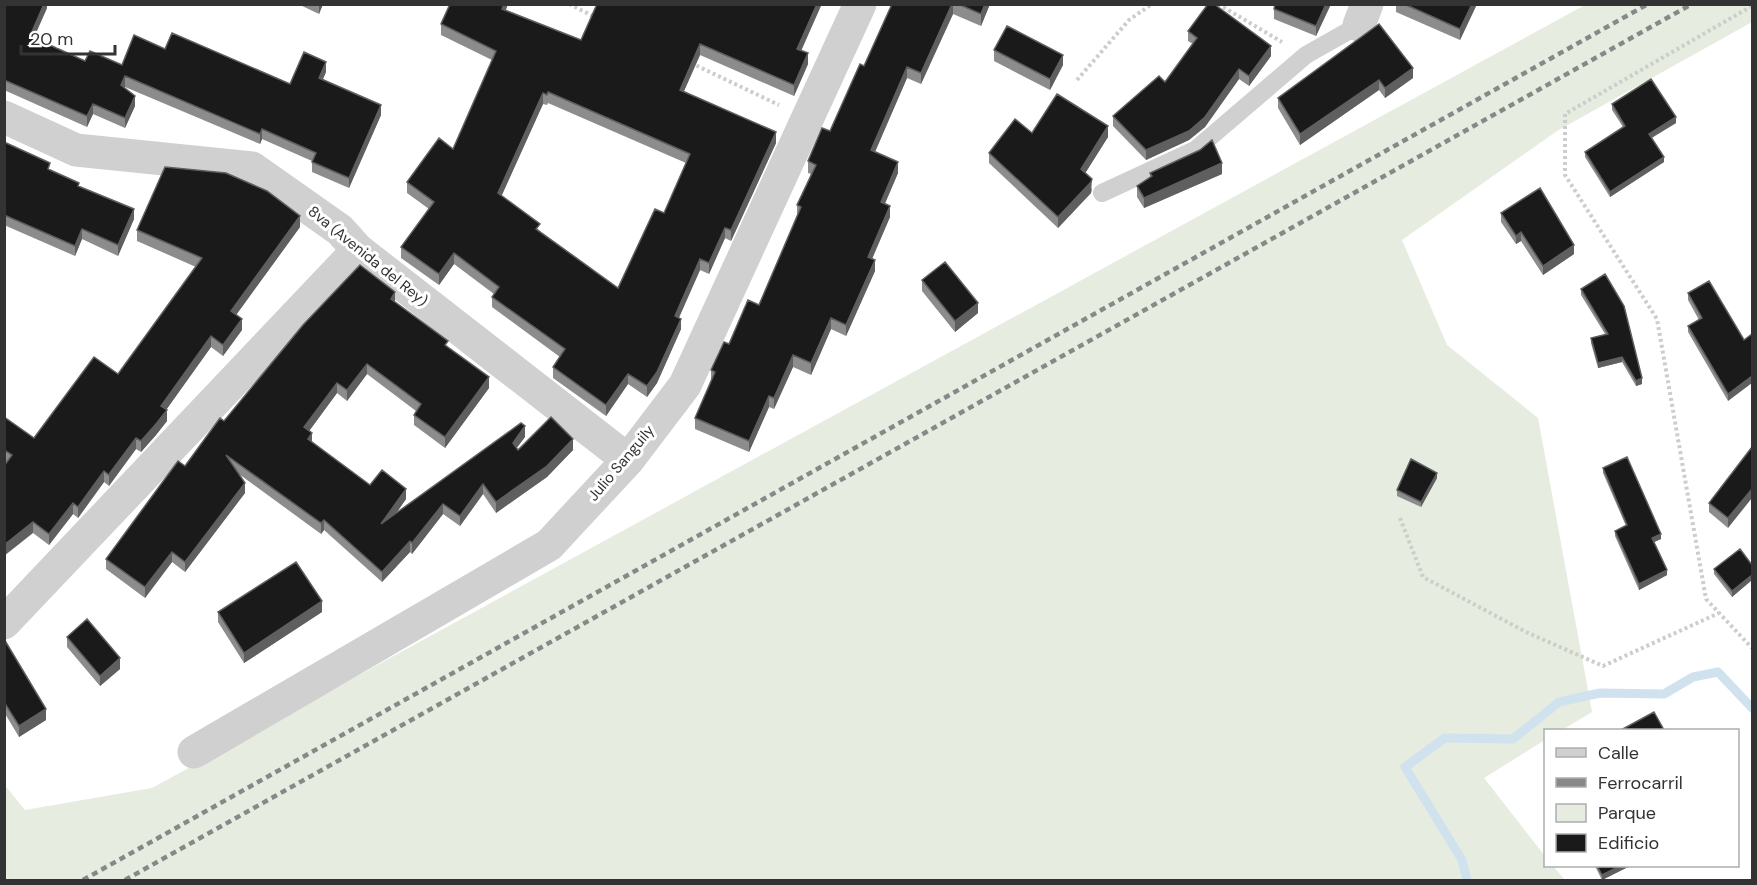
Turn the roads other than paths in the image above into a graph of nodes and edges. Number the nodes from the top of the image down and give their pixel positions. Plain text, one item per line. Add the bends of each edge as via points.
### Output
1 (860, 4) edge
2 (1363, 14) edge
3 (4, 117) edge
4 (1102, 193) dead end
5 (358, 250) junction
6 (628, 460) junction
7 (4, 623) edge
8 (195, 752) dead end

1 - 6 street, Julio Sanguily via 685,385
2 - 4 lane via 1306,55 1195,150
3 - 5 street, 8va (Avenida del Rey) via 76,150 252,168 340,230
5 - 6 street, 8va (Avenida del Rey)
5 - 7 street
6 - 8 street, Julio Sanguily via 549,545

